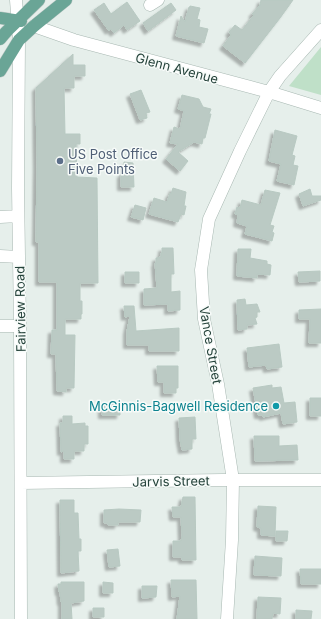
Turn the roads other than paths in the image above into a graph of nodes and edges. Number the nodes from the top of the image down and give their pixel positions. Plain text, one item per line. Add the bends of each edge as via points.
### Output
1 (16, 0) edge
2 (39, 0) edge
3 (66, 0) edge
4 (0, 18) edge
5 (17, 20) junction
6 (34, 26) junction
7 (321, 30) edge
8 (0, 40) edge
9 (19, 40) junction
10 (0, 71) edge
11 (269, 92) junction
12 (321, 108) edge
13 (18, 216) junction
14 (0, 217) edge
15 (0, 256) edge
16 (19, 257) junction
17 (0, 326) edge
18 (20, 326) junction
19 (233, 480) junction
20 (321, 480) edge
21 (21, 483) junction
22 (21, 619) edge
23 (227, 619) edge

1 - 5 street, Fairview Road
2 - 5 main road
3 - 6 main road
4 - 5 main road
5 - 6 main road
5 - 8 main road
5 - 9 street, Fairview Road
6 - 9 main road
6 - 11 street, Glenn Avenue via 74,40
7 - 11 street, Vance Street
9 - 10 main road
9 - 13 street, Fairview Road
11 - 12 street, Glenn Avenue
11 - 19 street, Vance Street via 209,219 200,270 204,319 218,384
13 - 14 street
13 - 16 street, Fairview Road
15 - 16 street
16 - 18 street, Fairview Road
17 - 18 street
18 - 21 street, Fairview Road
19 - 20 street, Jarvis Street
19 - 21 street, Jarvis Street
19 - 23 street, Vance Street
21 - 22 street, Fairview Road

